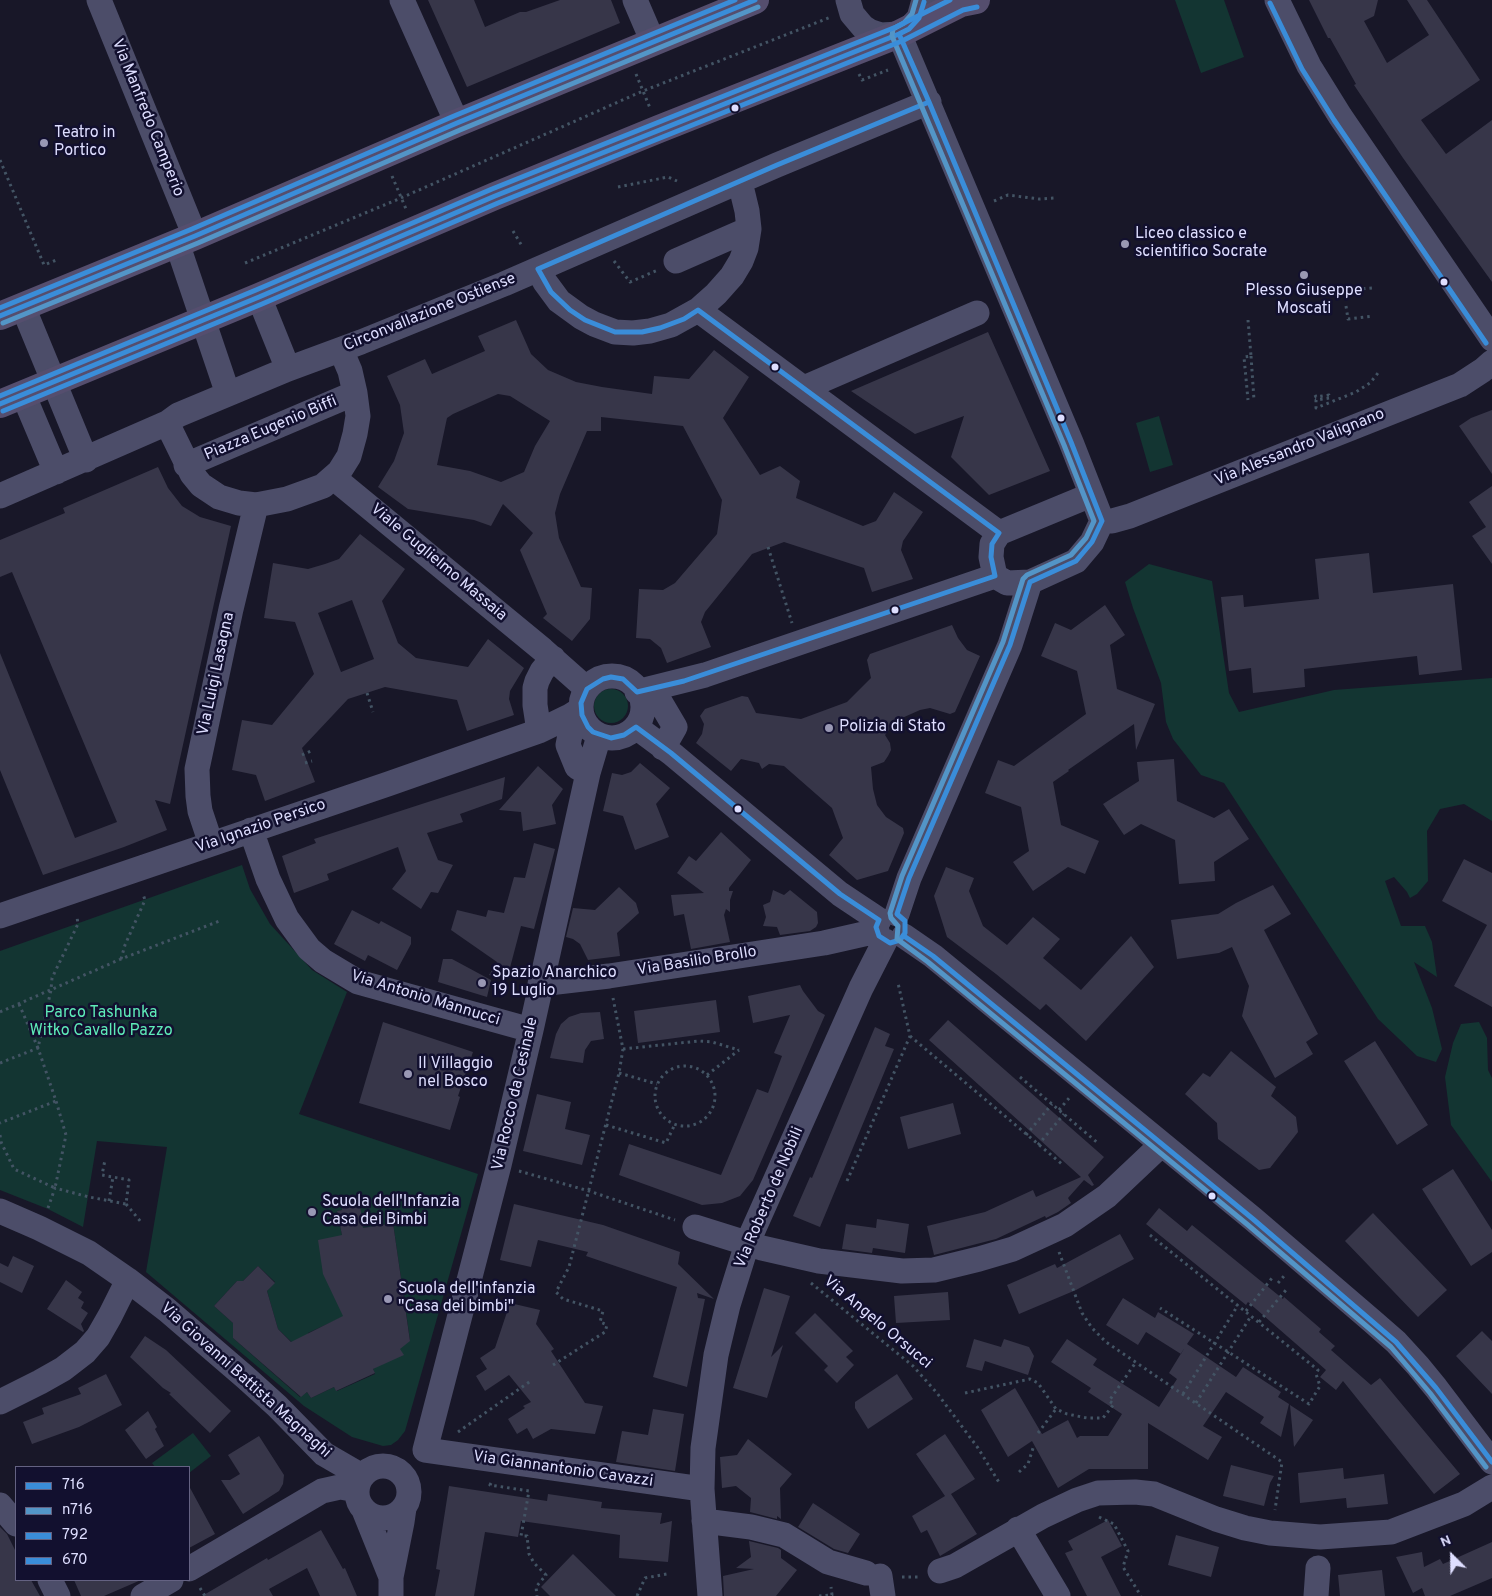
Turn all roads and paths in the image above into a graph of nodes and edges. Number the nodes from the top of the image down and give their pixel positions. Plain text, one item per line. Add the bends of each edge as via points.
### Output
1 (99, 0) edge
2 (402, 0) edge
3 (636, 0) edge
4 (755, 0) edge
5 (924, 0) edge
6 (1277, 0) edge
7 (967, 1) edge
8 (841, 8) edge
9 (899, 34) junction
10 (653, 42) junction
11 (856, 67) dead end
12 (888, 70) dead end
13 (635, 71) dead end
14 (643, 91) junction
15 (929, 102) junction
16 (652, 111) dead end
17 (456, 123) junction
18 (0, 160) edge
19 (390, 171) dead end
20 (677, 181) dead end
21 (740, 182) junction
22 (618, 187) dead end
23 (1008, 196) dead end
24 (401, 198) junction
25 (1054, 198) dead end
26 (408, 214) dead end
27 (749, 229) junction
28 (513, 232) dead end
29 (186, 239) junction
30 (522, 246) dead end
31 (60, 259) dead end
32 (676, 261) joint
33 (245, 263) dead end
34 (538, 269) junction
35 (630, 282) dead end
36 (1372, 288) dead end
37 (1350, 290) dead end
38 (259, 297) junction
39 (1346, 306) dead end
40 (698, 310) junction
41 (12, 312) edge
42 (977, 313) dead end
43 (1374, 316) dead end
44 (203, 320) junction
45 (1248, 320) dead end
46 (1492, 339) edge
47 (342, 350) junction
48 (1251, 356) junction
49 (1492, 362) edge
50 (288, 369) junction
51 (1378, 373) dead end
52 (54, 381) junction
53 (804, 388) junction
54 (355, 393) junction
55 (228, 394) junction
56 (1315, 395) dead end
57 (12, 399) edge
58 (1248, 400) dead end
59 (1254, 400) dead end
60 (167, 424) junction
61 (86, 460) junction
62 (186, 465) junction
63 (56, 472) junction
64 (334, 478) junction
65 (1091, 495) junction
66 (0, 496) edge
67 (256, 505) junction
68 (1102, 521) junction
69 (999, 533) junction
70 (768, 548) dead end
71 (995, 576) junction
72 (1030, 582) junction
73 (799, 644) junction
74 (548, 654) junction
75 (645, 690) junction
76 (367, 693) dead end
77 (583, 704) junction
78 (373, 712) dead end
79 (636, 727) junction
80 (530, 734) junction
81 (599, 736) junction
82 (314, 750) dead end
83 (302, 755) dead end
84 (673, 756) junction
85 (312, 761) dead end
86 (305, 763) dead end
87 (588, 773) junction
88 (251, 830) junction
89 (211, 844) junction
90 (143, 894) dead end
91 (0, 916) edge
92 (77, 917) dead end
93 (222, 920) dead end
94 (888, 928) junction
95 (121, 959) junction
96 (609, 976) junction
97 (898, 983) dead end
98 (540, 984) junction
99 (50, 990) junction
100 (19, 1004) junction
101 (0, 1012) edge
102 (531, 1030) junction
103 (910, 1036) junction
104 (38, 1048) junction
105 (623, 1049) junction
106 (0, 1063) edge
107 (619, 1073) junction
108 (707, 1075) junction
109 (1020, 1077) dead end
110 (657, 1084) junction
111 (1071, 1096) dead end
112 (56, 1101) junction
113 (1052, 1104) junction
114 (1059, 1110) junction
115 (1064, 1114) junction
116 (0, 1124) edge
117 (675, 1124) junction
118 (606, 1126) junction
119 (0, 1135) edge
120 (1026, 1135) junction
121 (1099, 1144) dead end
122 (1038, 1145) junction
123 (1161, 1145) junction
124 (104, 1160) dead end
125 (1063, 1165) dead end
126 (519, 1171) dead end
127 (114, 1177) junction
128 (847, 1181) dead end
129 (55, 1188) junction
130 (589, 1191) junction
131 (109, 1201) junction
132 (126, 1204) junction
133 (48, 1209) dead end
134 (0, 1211) edge
135 (141, 1222) dead end
136 (695, 1227) joint
137 (1150, 1235) dead end
138 (747, 1244) junction
139 (1058, 1248) dead end
140 (804, 1278) dead end
141 (1272, 1278) dead end
142 (1282, 1278) dead end
143 (128, 1280) junction
144 (1278, 1283) dead end
145 (1286, 1290) dead end
146 (1238, 1305) junction
147 (1160, 1308) dead end
148 (1246, 1311) junction
149 (1251, 1316) junction
150 (1259, 1322) junction
151 (1215, 1343) junction
152 (1227, 1352) junction
153 (1136, 1362) junction
154 (553, 1365) dead end
155 (532, 1380) dead end
156 (965, 1393) dead end
157 (1183, 1394) junction
158 (0, 1402) edge
159 (1196, 1403) junction
160 (1056, 1408) junction
161 (463, 1428) dead end
162 (1038, 1433) dead end
163 (1034, 1445) dead end
164 (425, 1450) junction
165 (494, 1460) junction
166 (1492, 1462) edge
167 (400, 1472) junction
168 (1020, 1472) dead end
169 (1000, 1484) dead end
170 (1492, 1487) edge
171 (702, 1489) junction
172 (361, 1492) junction
173 (0, 1505) edge
174 (404, 1508) junction
175 (1275, 1508) dead end
176 (1100, 1518) dead end
177 (704, 1521) junction
178 (15, 1523) edge
179 (1018, 1529) junction
180 (190, 1568) edge
181 (1318, 1568) dead end
182 (940, 1571) dead end
183 (667, 1574) dead end
184 (50, 1581) edge
185 (169, 1581) edge
186 (876, 1582) edge
187 (391, 1587) edge
188 (58, 1596) edge
189 (144, 1596) edge
190 (536, 1596) edge
191 (637, 1596) edge
192 (710, 1596) edge
193 (1058, 1596) edge
194 (1141, 1596) edge
195 (1316, 1596) edge

1 - 29 street, Via Manfredo Camperio
2 - 17 street
3 - 10 street
4 - 10 main road
5 - 9 street via 920,18
6 - 46 street via 1335,109
7 - 9 main road
8 - 9 street via 869,31 881,35
8 - 14 path
9 - 15 street
9 - 38 main road via 659,129
10 - 17 main road
11 - 12 path via 862,80
13 - 14 path
14 - 16 path
14 - 24 path
15 - 21 street, Circonvallazione Ostiense
15 - 65 street
17 - 29 main road
18 - 31 path via 44,265
19 - 24 path
20 - 22 path via 668,177
21 - 27 street
21 - 34 street, Circonvallazione Ostiense
23 - 25 path
24 - 26 path
24 - 33 path
27 - 32 street
27 - 40 street via 746,248 738,266
28 - 30 path
29 - 41 main road
29 - 44 street
32 - 35 path
34 - 40 street via 551,292 564,306 615,332 660,328
34 - 47 street, Circonvallazione Ostiense
36 - 37 path
38 - 44 main road
38 - 50 street
39 - 43 path via 1348,319
40 - 53 street
41 - 52 street
42 - 53 street
44 - 52 main road
44 - 55 street
45 - 48 path
47 - 50 street, Circonvallazione Ostiense
47 - 54 street, Piazza Eugenio Biffi
48 - 58 path via 1244,357
48 - 59 path
49 - 68 street, Via Alessandro Valignano via 1460,385 1130,516
50 - 55 street, Circonvallazione Ostiense
51 - 56 path via 1356,392 1316,408 1316,400 1330,398 1329,395
52 - 57 main road
52 - 61 street
53 - 69 street
54 - 62 street, Piazza Eugenio Biffi
54 - 64 street, Piazza Eugenio Biffi via 357,424 352,446 344,466
55 - 60 street, Circonvallazione Ostiense via 178,415
57 - 63 street
60 - 61 street, Circonvallazione Ostiense
60 - 62 street, Piazza Eugenio Biffi
61 - 63 street, Circonvallazione Ostiense
62 - 67 street, Piazza Eugenio Biffi via 196,480 213,494
63 - 66 street, Circonvallazione Ostiense
64 - 67 street, Piazza Eugenio Biffi via 323,486 287,499
64 - 74 street, Viale Guglielmo Massaia
65 - 68 street
65 - 69 street
67 - 89 street, Via Luigi Lasagna via 197,769 200,811
68 - 72 street via 1092,542 1076,561
69 - 71 street via 992,544 990,557
70 - 73 path
71 - 72 street via 1007,583
71 - 73 street
72 - 94 street, Via Roberto de Nobili via 1010,645
73 - 75 street via 684,681
74 - 77 street, Viale Guglielmo Massaia
74 - 80 street via 535,688
75 - 77 street via 616,677 598,680
75 - 79 street
75 - 84 street via 675,727
76 - 78 path
77 - 80 street, Via Ignazio Persico via 570,716
77 - 81 street via 588,727
77 - 87 street via 568,745 577,767
79 - 81 street via 618,737
79 - 84 street
80 - 88 street, Via Ignazio Persico
81 - 87 street, Via Rocco da Cesinale
82 - 83 path
84 - 94 street via 840,894
85 - 86 path
87 - 98 street, Via Rocco da Cesinale
88 - 89 street, Via Ignazio Persico
88 - 102 street, Via Antonio Mannucci via 268,879 287,919 309,949 323,961 358,982
89 - 91 street, Via Ignazio Persico
90 - 95 path via 145,900
92 - 99 path via 78,924 52,978
93 - 95 path
94 - 96 street, Via Basilio Brollo via 824,943
94 - 123 street via 934,956
94 - 138 street, Via Roberto de Nobili
95 - 99 path
96 - 98 street, Via Basilio Brollo
96 - 105 path
97 - 103 path
98 - 102 street, Via Rocco da Cesinale
99 - 100 path
99 - 104 path
100 - 101 path
100 - 104 path
102 - 164 street, Via Rocco da Cesinale
103 - 120 path
103 - 128 path
104 - 106 path
104 - 112 path
105 - 107 path
105 - 108 path via 699,1041 739,1050
107 - 110 path
107 - 118 path
108 - 110 path via 690,1066 680,1066 662,1075
108 - 117 path via 715,1094 710,1112 694,1124
109 - 113 path
110 - 117 path via 655,1103 666,1120
111 - 114 path
112 - 116 path
112 - 129 path via 66,1135
113 - 114 path
113 - 120 path
114 - 115 path
115 - 121 path
115 - 122 path
117 - 118 path via 666,1143
118 - 130 path
119 - 129 path via 14,1169
120 - 122 path
122 - 125 path
123 - 138 street via 1107,1196 1065,1225 1013,1249 957,1265 919,1271 883,1270 818,1261
123 - 166 street via 1396,1342
124 - 127 path via 102,1176
126 - 130 path
127 - 131 path
127 - 132 path via 129,1180
129 - 131 path
129 - 133 path
130 - 136 path
130 - 154 path via 569,1267 556,1292 563,1299 603,1311 600,1322 607,1325 605,1332
131 - 132 path
132 - 135 path
134 - 143 street, Via Giovanni Battista Magnaghi via 89,1253
136 - 138 street
137 - 146 path
138 - 171 street, Via Roberto de Nobili via 716,1355 703,1448
139 - 153 path via 1082,1313 1092,1328 1106,1342
140 - 169 path, Via Angelo Orsucci via 914,1366 978,1448
141 - 148 path
142 - 144 path
143 - 158 street via 98,1337 85,1352 63,1369
143 - 172 street, Via Giovanni Battista Magnaghi via 252,1383
145 - 150 path
146 - 148 path
146 - 151 path
147 - 151 path
148 - 149 path
149 - 150 path
149 - 152 path
150 - 152 path via 1318,1370 1320,1386 1308,1404
151 - 152 path
151 - 157 path
152 - 159 path
153 - 157 path
153 - 160 path via 1109,1400 1114,1404 1103,1418 1067,1414
155 - 161 path
156 - 160 path via 1030,1379 1038,1383
157 - 159 path
159 - 175 path via 1282,1462
160 - 162 path
163 - 168 path via 1028,1464
164 - 165 street, Via Giannantonio Cavazzi
164 - 167 street
165 - 171 street, Via Giannantonio Cavazzi
165 - 190 path via 490,1485 529,1491 521,1536 527,1536 529,1554 546,1576 536,1587
167 - 172 street via 380,1466 369,1470
167 - 174 street via 409,1487
170 - 179 street via 1464,1504 1391,1532 1320,1537 1270,1533 1216,1519 1154,1494 1135,1492 1098,1493
171 - 177 street, Via Roberto de Nobili
172 - 174 street via 373,1516 385,1518
172 - 180 street via 328,1488
172 - 187 street
173 - 178 street
174 - 187 street
176 - 194 path via 1114,1524 1128,1551 1123,1567
177 - 186 street via 784,1535 828,1562
177 - 192 street, Via Roberto de Nobili
179 - 182 street via 956,1566
179 - 193 street
181 - 195 street
183 - 191 path via 645,1578
184 - 188 street
185 - 189 street

